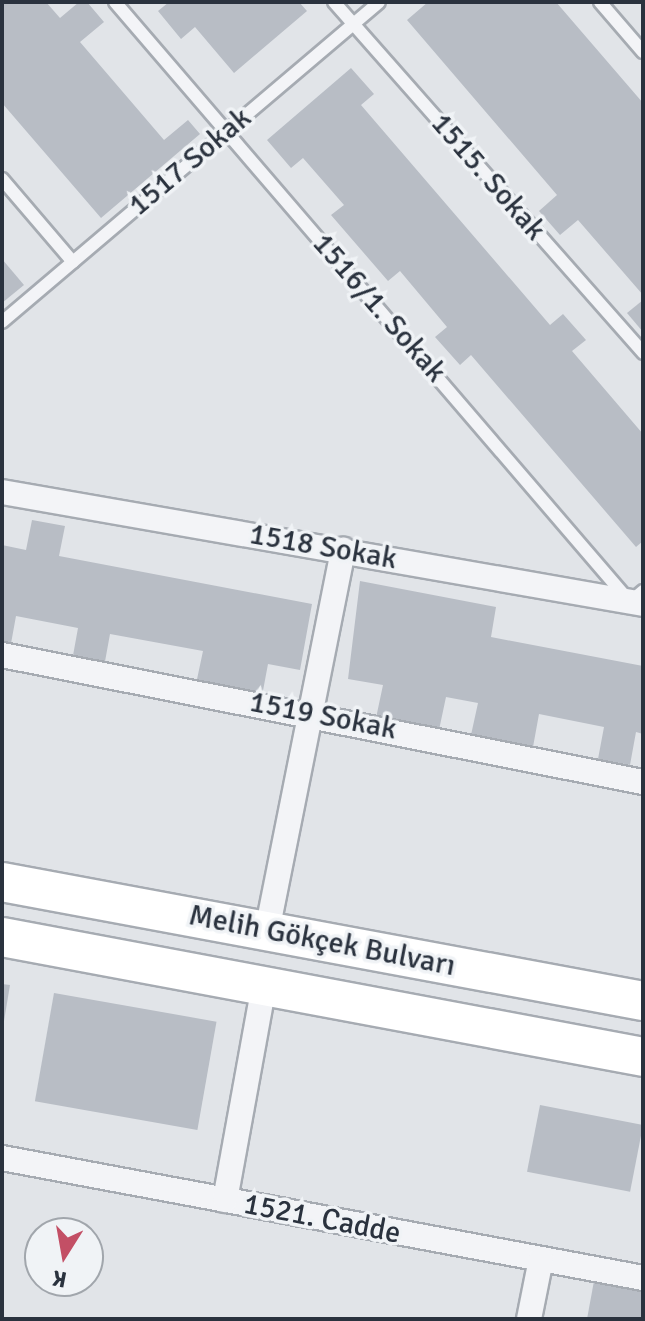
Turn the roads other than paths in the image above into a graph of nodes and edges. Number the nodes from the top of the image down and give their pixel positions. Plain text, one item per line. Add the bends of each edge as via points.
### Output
1 (115, 2) edge
2 (334, 2) edge
3 (379, 2) edge
4 (600, 2) edge
5 (353, 24) junction
6 (643, 52) edge
7 (228, 131) junction
8 (2, 179) edge
9 (73, 262) junction
10 (2, 322) edge
11 (643, 353) edge
12 (2, 492) edge
13 (343, 550) junction
14 (639, 599) edge
15 (2, 655) edge
16 (310, 713) junction
17 (643, 782) edge
18 (2, 882) edge
19 (267, 931) junction
20 (2, 937) edge
21 (264, 986) junction
22 (643, 1001) edge
23 (643, 1057) edge
24 (2, 1158) edge
25 (225, 1200) junction
26 (541, 1259) junction
27 (643, 1278) edge
28 (529, 1319) edge

1 - 7 lane, 1516/1. Sokak
2 - 5 lane, 1515. Sokak
3 - 5 lane, 1517 Sokak
4 - 6 lane
5 - 7 lane, 1517 Sokak
5 - 11 lane, 1515. Sokak
7 - 9 lane, 1517 Sokak
7 - 14 lane, 1516/1. Sokak
8 - 9 lane
9 - 10 lane, 1517 Sokak
12 - 13 street, 1518 Sokak
13 - 14 street, 1518 Sokak
13 - 16 street
15 - 16 street, 1519 Sokak
16 - 17 street, 1519 Sokak
16 - 19 street
18 - 19 main road, Melih Gökçek Bulvarı
19 - 22 main road, Melih Gökçek Bulvarı
20 - 21 main road, Melih Gökçek Bulvarı
21 - 23 main road, Melih Gökçek Bulvarı
21 - 25 street
24 - 25 street, 1521. Cadde
25 - 26 street, 1521. Cadde
26 - 27 street, 1521. Cadde
26 - 28 street

